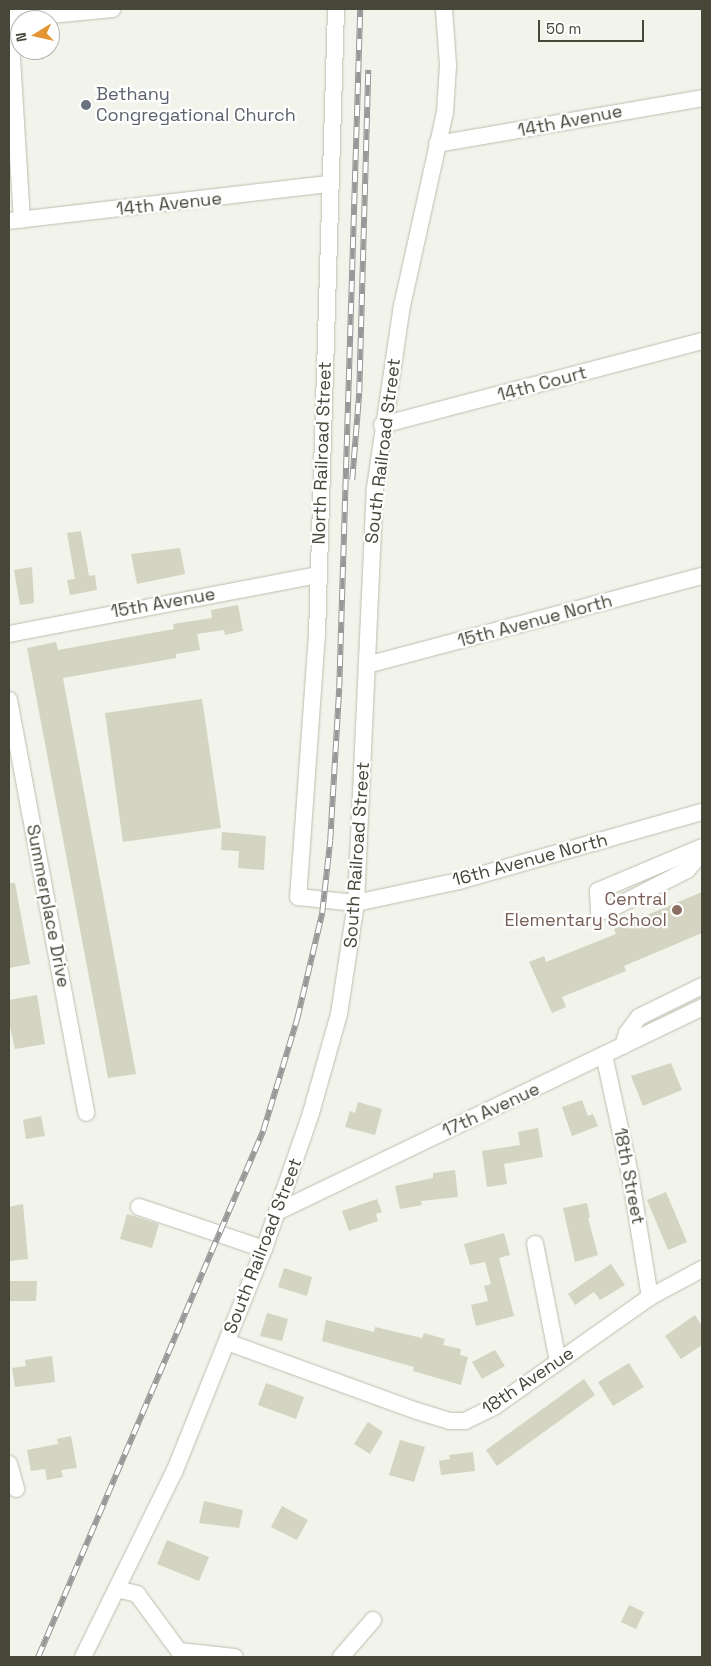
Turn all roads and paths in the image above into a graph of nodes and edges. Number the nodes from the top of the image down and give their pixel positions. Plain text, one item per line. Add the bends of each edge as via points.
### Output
1 (113, 9) edge
2 (336, 9) edge
3 (444, 9) edge
4 (9, 15) edge
5 (702, 98) edge
6 (437, 144) junction
7 (329, 184) junction
8 (15, 220) edge
9 (702, 341) edge
10 (382, 426) junction
11 (318, 575) junction
12 (702, 576) edge
13 (9, 634) edge
14 (367, 665) junction
15 (9, 700) edge
16 (702, 812) edge
17 (702, 847) edge
18 (702, 853) edge
19 (298, 897) joint
20 (356, 903) junction
21 (702, 986) edge
22 (702, 1007) edge
23 (623, 1046) junction
24 (604, 1055) junction
25 (86, 1113) dead end
26 (139, 1207) dead end
27 (279, 1211) junction
28 (535, 1244) dead end
29 (264, 1249) junction
30 (702, 1269) edge
31 (650, 1297) junction
32 (227, 1342) junction
33 (558, 1361) junction
34 (9, 1464) edge
35 (16, 1489) dead end
36 (117, 1589) junction
37 (373, 1620) dead end
38 (83, 1657) edge
39 (235, 1657) edge
40 (341, 1657) edge

1 - 4 street
2 - 7 street, North Railroad Street
3 - 6 street, South Railroad Street via 448,65 445,112
4 - 8 street
5 - 6 street, 14th Avenue
6 - 10 street, South Railroad Street via 405,288
7 - 8 street, 14th Avenue
7 - 11 street, North Railroad Street
9 - 10 street, 14th Court
10 - 14 street, South Railroad Street via 372,538
11 - 13 street, 15th Avenue
11 - 19 street, North Railroad Street via 312,731
12 - 14 street, 15th Avenue North
14 - 20 street, South Railroad Street
15 - 25 street, Summerplace Drive
16 - 20 street, 16th Avenue North via 459,881
17 - 18 street via 598,891 599,912 609,910 687,870
19 - 20 street, 16th Avenue North
20 - 27 street, South Railroad Street via 339,1014
21 - 23 street via 639,1016 627,1033
22 - 23 street, 17th Avenue
23 - 24 street, 17th Avenue
24 - 27 street, 17th Avenue
24 - 31 street, 18th Street via 630,1174
26 - 29 street
27 - 29 street, South Railroad Street
28 - 33 street
29 - 32 street, South Railroad Street
30 - 31 street, 18th Avenue
31 - 33 street, 18th Avenue
32 - 33 street, 18th Avenue via 449,1421 465,1421 480,1416
32 - 36 street, South Railroad Street via 175,1470
34 - 35 street
36 - 38 street, South Railroad Street
36 - 39 street via 137,1594 179,1651
37 - 40 street

